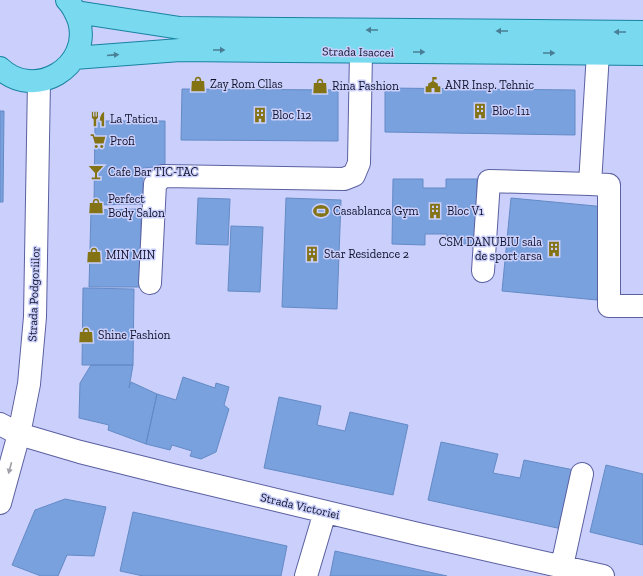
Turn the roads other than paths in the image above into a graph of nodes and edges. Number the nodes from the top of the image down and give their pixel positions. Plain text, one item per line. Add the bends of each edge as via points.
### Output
1 (72, 6) edge
2 (643, 32) edge
3 (360, 52) junction
4 (598, 53) junction
5 (643, 54) edge
6 (74, 58) junction
7 (0, 68) edge
8 (39, 81) junction
9 (590, 184) junction
10 (483, 271) dead end
11 (150, 283) dead end
12 (643, 306) edge
13 (0, 424) edge
14 (19, 434) junction
15 (582, 474) dead end
16 (0, 503) edge
17 (325, 512) junction
18 (562, 566) junction
19 (306, 576) edge
20 (603, 576) edge

2 -> 1 main road, Strada Isaccei via 180,28
1 - 6 main road, Strada Isaccei via 81,28 80,44
3 -> 4 main road, Strada Isaccei
6 -> 3 main road, Strada Isaccei via 180,50
3 - 11 street via 359,163 354,175 344,179 163,176 154,184
4 - 5 main road, Strada Isaccei
4 - 9 street
6 - 8 main road, Strada Isaccei via 57,75
7 - 8 main road, Strada Isaccei via 16,78
8 - 14 street, Strada Podgoriilor via 35,317 29,384
9 - 10 street via 489,181
9 - 12 street via 609,185 609,306
13 - 14 street, Strada Victoriei
14 -> 16 street, Strada Podgoriilor
14 - 17 street, Strada Victoriei via 88,454
15 - 18 street
17 - 18 street, Strada Victoriei
17 - 19 street
18 - 20 street, Strada Victoriei

